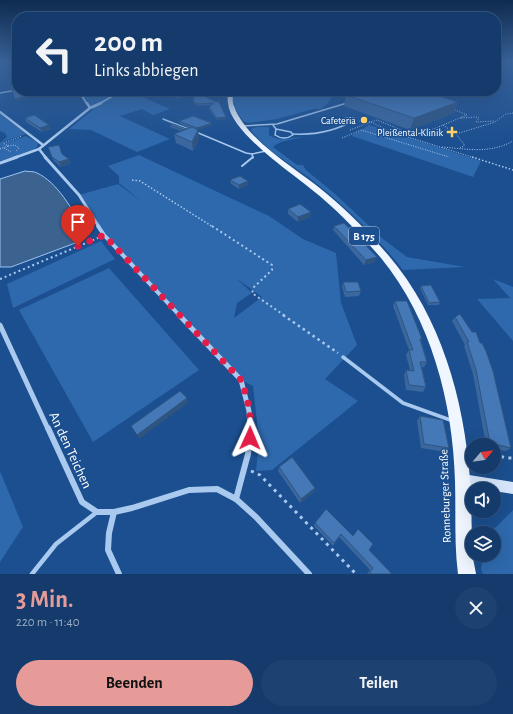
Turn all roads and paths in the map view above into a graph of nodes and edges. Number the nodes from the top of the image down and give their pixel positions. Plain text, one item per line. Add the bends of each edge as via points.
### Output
1 (12, 91) edge
2 (0, 93) edge
3 (82, 96) edge
4 (113, 96) edge
5 (230, 96) edge
6 (318, 96) edge
7 (322, 97) dead end
8 (351, 102) edge
9 (90, 108) junction
10 (452, 109) edge
11 (0, 112) edge
12 (513, 113) edge
13 (163, 118) dead end
14 (460, 118) junction
15 (354, 120) joint
16 (371, 122) junction
17 (495, 122) junction
18 (273, 124) junction
19 (443, 125) junction
20 (243, 126) junction
21 (358, 127) dead end
22 (276, 129) junction
23 (358, 130) junction
24 (449, 130) junction
25 (29, 134) junction
26 (293, 134) junction
27 (422, 134) junction
28 (456, 134) junction
29 (342, 138) dead end
30 (513, 142) edge
31 (44, 145) junction
32 (8, 146) junction
33 (439, 147) junction
34 (4, 148) junction
35 (460, 148) junction
36 (0, 149) edge
37 (16, 150) dead end
38 (39, 150) junction
39 (266, 151) junction
40 (11, 152) dead end
41 (252, 154) junction
42 (449, 158) dead end
43 (0, 163) edge
44 (242, 166) dead end
45 (513, 170) edge
46 (132, 180) dead end
47 (104, 235) junction
48 (0, 279) edge
49 (1, 328) edge
50 (344, 357) joint
51 (456, 422) junction
52 (501, 456) edge
53 (513, 458) edge
54 (245, 469) junction
55 (463, 480) junction
56 (513, 488) edge
57 (236, 499) junction
58 (97, 512) junction
59 (114, 512) junction
60 (32, 574) edge
61 (120, 574) edge
62 (309, 574) edge
63 (356, 574) edge
64 (467, 574) edge

1 - 2 lane
3 - 9 street
4 - 9 street
5 - 20 main road, Ronneburger Straße / B 175 via 231,106
6 - 7 path
8 - 18 lane
9 - 31 street
10 - 14 path via 467,115
11 - 25 street
12 - 17 path via 506,114
13 - 41 lane
14 - 17 path via 477,117 479,118 476,122 479,123
14 - 19 path
15 - 16 path
15 - 26 lane via 320,132
16 - 27 path via 377,120 411,134
16 - 33 path via 389,131
17 - 28 path
18 - 20 lane
18 - 22 lane
19 - 24 path
19 - 27 path
20 - 39 main road, Ronneburger Straße / B 175
21 - 23 path
22 - 26 lane
22 - 26 lane via 275,135 280,137 288,138
23 - 29 path
23 - 42 path
24 - 27 path
24 - 28 path
25 - 31 street
25 - 32 path via 3,143
28 - 35 path via 464,144
30 - 35 path via 489,150
31 - 38 street
32 - 34 path
32 - 37 path via 15,145 19,148
33 - 35 path
33 - 45 path
34 - 36 path
34 - 40 path
38 - 43 street
38 - 47 street via 79,195
39 - 41 lane
39 - 51 main road, Ronneburger Straße / B 175 via 327,198 402,278 437,351
41 - 44 lane via 253,158
46 - 50 path via 140,182 269,262 272,270 254,287 252,293
47 - 48 path
47 - 54 street via 241,380 248,398 251,427
49 - 58 street, An den Teichen via 82,502
50 - 51 lane via 403,402
51 - 55 main road, Ronneburger Straße / B 175
52 - 53 path
54 - 57 street
54 - 63 path via 260,475
55 - 56 main road
55 - 64 main road, Ronneburger Straße / B 175 via 463,548
57 - 59 street via 217,489 192,489
57 - 62 street
58 - 59 street
58 - 60 lane via 56,544
59 - 61 street via 108,550

